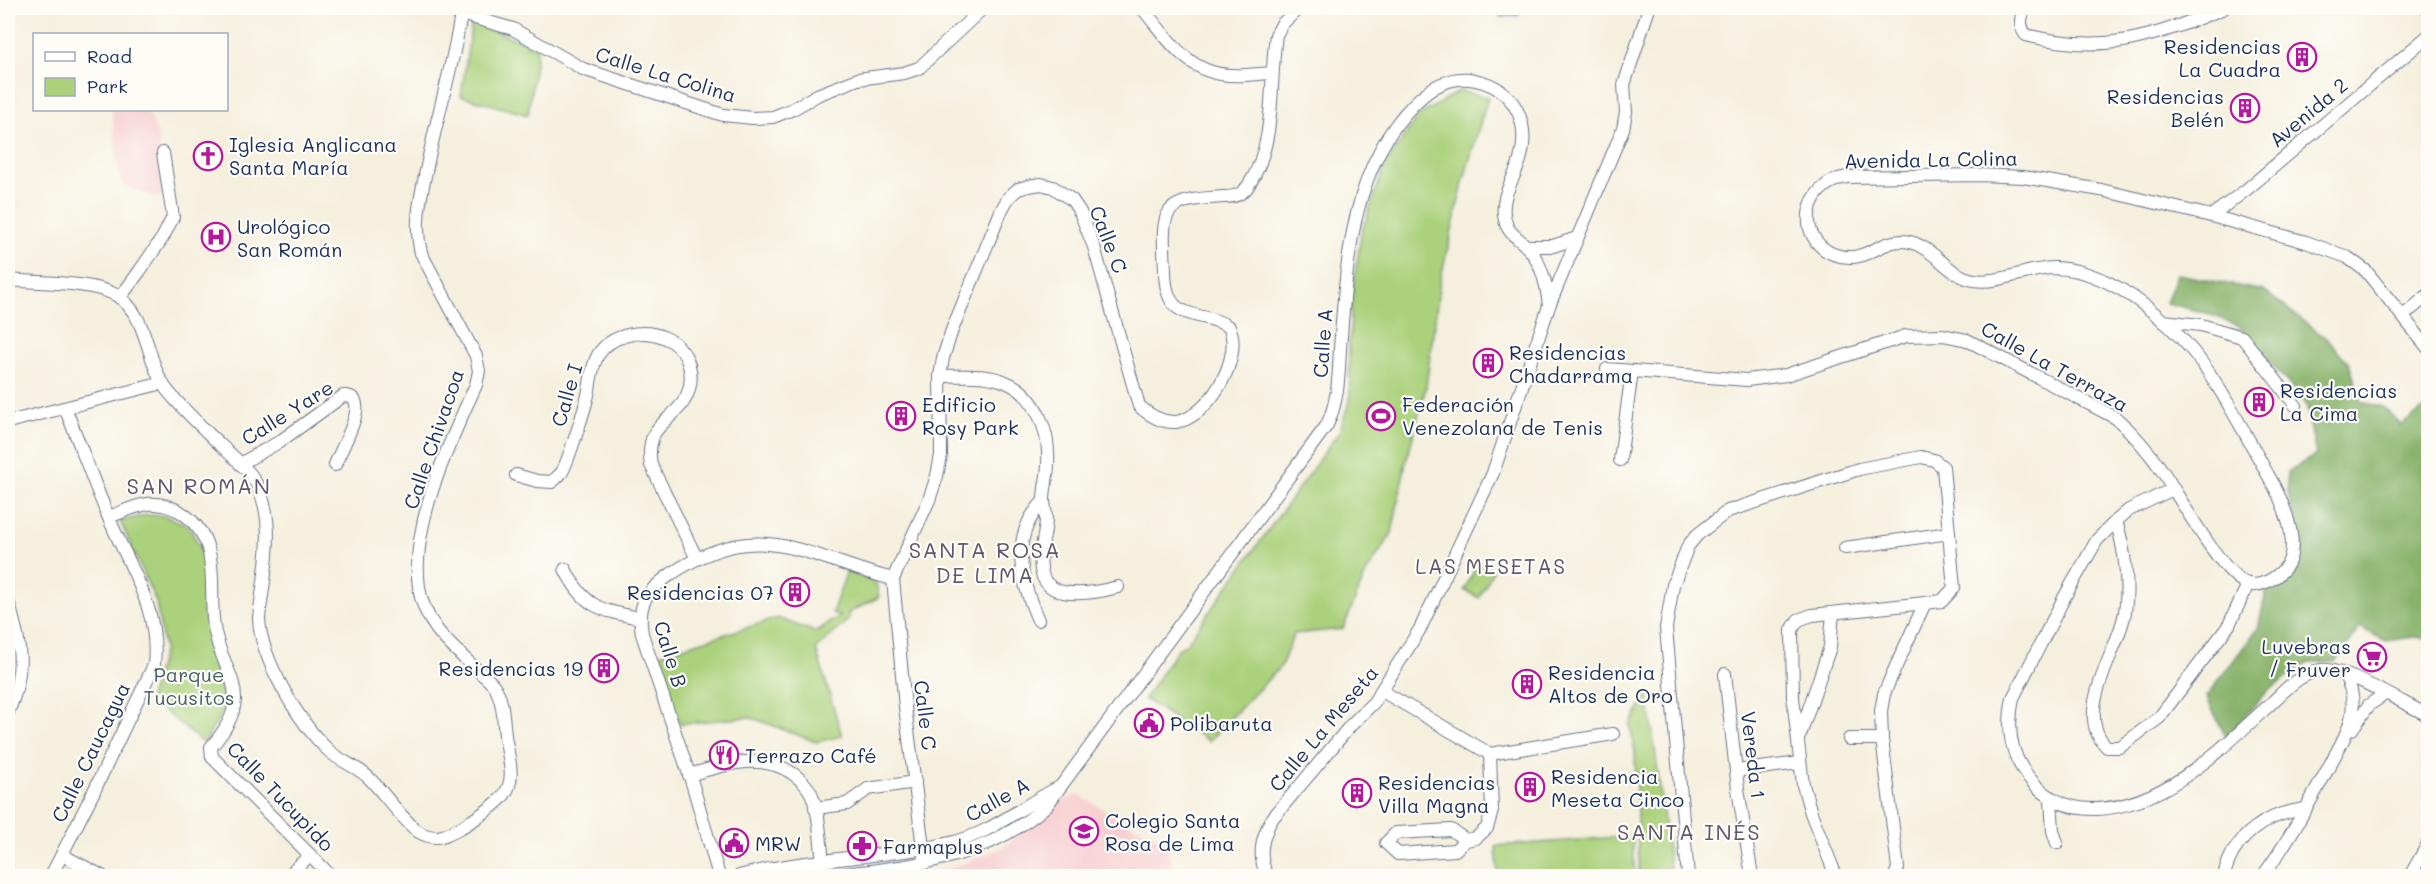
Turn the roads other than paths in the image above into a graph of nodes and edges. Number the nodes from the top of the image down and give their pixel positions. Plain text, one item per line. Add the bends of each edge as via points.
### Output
1 (982, 8) edge
2 (1142, 8) edge
3 (1299, 8) edge
4 (1649, 8) edge
5 (2025, 8) edge
6 (2224, 8) edge
7 (456, 11) edge
8 (2428, 36) edge
9 (1272, 73) junction
10 (164, 153) dead end
11 (2211, 216) junction
12 (1577, 238) junction
13 (1527, 246) junction
14 (8, 280) edge
15 (2428, 295) edge
16 (117, 296) junction
17 (1549, 306) junction
18 (2403, 316) junction
19 (2163, 321) junction
20 (2428, 348) edge
21 (1607, 369) dead end
22 (1632, 371) junction
23 (940, 376) junction
24 (162, 383) junction
25 (2295, 406) dead end
26 (65, 408) junction
27 (8, 422) edge
28 (1620, 460) dead end
29 (240, 465) junction
30 (335, 465) dead end
31 (516, 475) dead end
32 (2173, 489) junction
33 (1044, 501) junction
34 (109, 518) junction
35 (2116, 521) junction
36 (1949, 533) junction
37 (1845, 548) dead end
38 (698, 559) junction
39 (565, 569) dead end
40 (893, 579) junction
41 (2248, 584) junction
42 (1118, 587) dead end
43 (8, 600) edge
44 (1924, 603) junction
45 (1833, 613) junction
46 (639, 618) junction
47 (1038, 620) dead end
48 (1725, 674) dead end
49 (2344, 674) junction
50 (1382, 691) junction
51 (2385, 694) junction
52 (9, 704) edge
53 (2428, 716) edge
54 (1613, 734) dead end
55 (1799, 739) junction
56 (1849, 739) dead end
57 (1882, 739) junction
58 (2343, 739) junction
59 (1490, 754) junction
60 (1800, 764) junction
61 (1736, 771) junction
62 (689, 775) junction
63 (915, 782) junction
64 (1061, 787) junction
65 (2051, 799) junction
66 (816, 808) junction
67 (2306, 809) junction
68 (1466, 840) junction
69 (2058, 843) dead end
70 (2428, 844) edge
71 (923, 848) junction
72 (62, 855) junction
73 (310, 855) junction
74 (823, 861) junction
75 (925, 863) junction
76 (51, 876) edge
77 (102, 876) edge
78 (288, 876) edge
79 (331, 876) edge
80 (719, 876) edge
81 (739, 876) edge
82 (829, 876) edge
83 (1267, 876) edge
84 (1688, 876) edge
85 (1752, 876) edge
86 (1836, 876) edge
87 (1895, 876) edge
88 (2224, 876) edge
89 (2263, 876) edge
90 (2410, 876) edge

1 - 7 street, Calle La Colina via 919,68 858,79 773,117 753,118 723,116 592,73 513,29
2 - 9 street via 1185,58 1198,67 1231,75
3 - 9 street via 1276,35
4 - 12 street via 1624,85 1623,129
5 - 6 street via 2021,28 2026,35 2080,45 2155,35
7 - 29 street, Calle Chivacoa via 417,218 417,236 421,253 476,356 479,371 435,480 424,525 419,589 439,636 493,685 500,698 512,780 504,796 460,830 435,837 418,832 367,776 330,752 296,710 259,633 268,521 258,487
8 - 11 street, Avenida 2
9 - 23 street, Calle C via 1269,124 1249,184 1234,197 1182,202 1171,208 1163,231 1165,276 1173,303 1180,309 1222,322 1232,333 1230,363 1206,402 1189,417 1175,422 1155,418 1139,406 1109,296 1080,212 1062,191 1041,184 1018,189 1002,209 952,330
10 - 16 street via 173,217 139,272
11 - 18 street, Avenida La Colina via 2347,257 2373,277
11 - 19 street, Avenida La Colina via 2101,190 2000,175 1836,179 1820,188 1810,207 1810,228 1823,248 1832,253 1857,258 1900,240 1921,245 1958,274 1977,280 2055,268 2086,274 2128,294
12 - 13 street via 1553,246
12 - 17 street
13 - 17 street, Calle A via 1542,275
13 - 64 street, Calle A via 1511,233 1503,214 1523,148 1516,106 1497,87 1477,80 1453,79 1432,88 1394,126 1365,186 1347,270 1337,399 1327,425
14 - 16 street via 74,286
15 - 18 street
16 - 24 street, Calle Chivacoa via 135,314
17 - 50 street, Calle La Meseta via 1493,473 1420,629
18 - 20 street, Avenida La Colina
19 - 25 street via 2201,325 2241,337
19 - 41 street, Avenida La Colina via 2216,382 2282,504 2292,538 2290,561 2266,582
21 - 22 street, Calle La Terraza
22 - 28 street
22 - 32 street, Calle La Terraza via 1747,380 1786,375 1906,336 1951,336 1977,345 2116,418 2128,428
23 - 33 street via 1006,382 1030,399 1047,444
23 - 40 street, Calle C via 941,455 937,476
24 - 26 street
24 - 29 street, Calle Chivacoa
26 - 27 street
26 - 34 street, Calle Caucagua
29 - 30 street, Calle Yare via 349,395 355,398 357,415
31 - 38 street, Calle I via 552,482 562,471 602,348 634,333 647,332 676,342 689,363 689,391 656,431 649,453 651,465
32 - 35 street
32 - 41 street via 2227,569
33 - 42 street via 1046,518 1040,564 1043,579 1054,588 1075,593
33 - 47 street via 1032,513 1021,562 1026,592
34 - 72 street, Calle Caucagua via 149,606 156,643 154,664
34 - 73 street, Calle Tucupido via 144,504 173,508 197,525 205,538 211,560 213,619 236,687 230,719 211,747 212,757
35 - 41 street via 2124,560 2125,610 2094,708 2096,729 2108,747 2120,747 2159,718 2229,625
35 - 65 street via 2097,540 2013,698 2013,749 2028,777
36 - 37 street
36 - 44 street via 1954,588 1942,601
36 - 84 street via 1943,467 1934,460 1921,458 1859,469 1728,511 1693,541 1673,585 1666,628
38 - 40 street, Calle B via 731,545 775,543
38 - 46 street, Calle B via 654,588 641,604
39 - 46 street via 588,603
40 - 63 street, Calle C
43 - 52 street via 21,644 20,673
44 - 45 street
44 - 57 street via 1884,694
45 - 55 street via 1830,647
45 - 55 street via 1798,620 1792,630 1793,698
46 - 62 street, Calle B
48 - 61 street, Vereda 1
49 - 51 street
49 - 58 street via 2352,689 2353,705
49 - 65 street via 2323,669 2301,677 2212,755 2173,783 2135,803 2088,809
50 - 59 street
50 - 83 street, Calle La Meseta via 1271,820 1260,855
51 - 53 street
51 - 58 street via 2369,705
54 - 59 street
55 - 60 street
56 - 57 street
57 - 87 street via 1898,868
58 - 67 street
59 - 68 street via 1492,811 1487,828 1476,838
60 - 61 street
60 - 86 street via 1810,813
61 - 85 street, Vereda 1
62 - 66 street via 734,763 770,764 802,782
62 - 80 street, Calle B
63 - 66 street via 868,789 847,804
63 - 71 street, Calle C
64 - 71 street, Calle A via 983,832
64 - 75 street, Calle A via 1047,806 1012,832 968,853
65 - 69 street via 2053,831
66 - 74 street
67 - 88 street via 2286,811 2263,821 2239,845
67 - 89 street
68 - 68 street via 1451,830 1396,833 1386,843 1398,854 1410,854 1455,850
70 - 90 street
71 - 74 street, Calle A
71 - 75 street, Calle C
72 - 76 street, Calle Caucagua
72 - 77 street
73 - 78 street
73 - 79 street, Calle Tucupido
74 - 81 street, Calle A
75 - 82 street, Calle A

